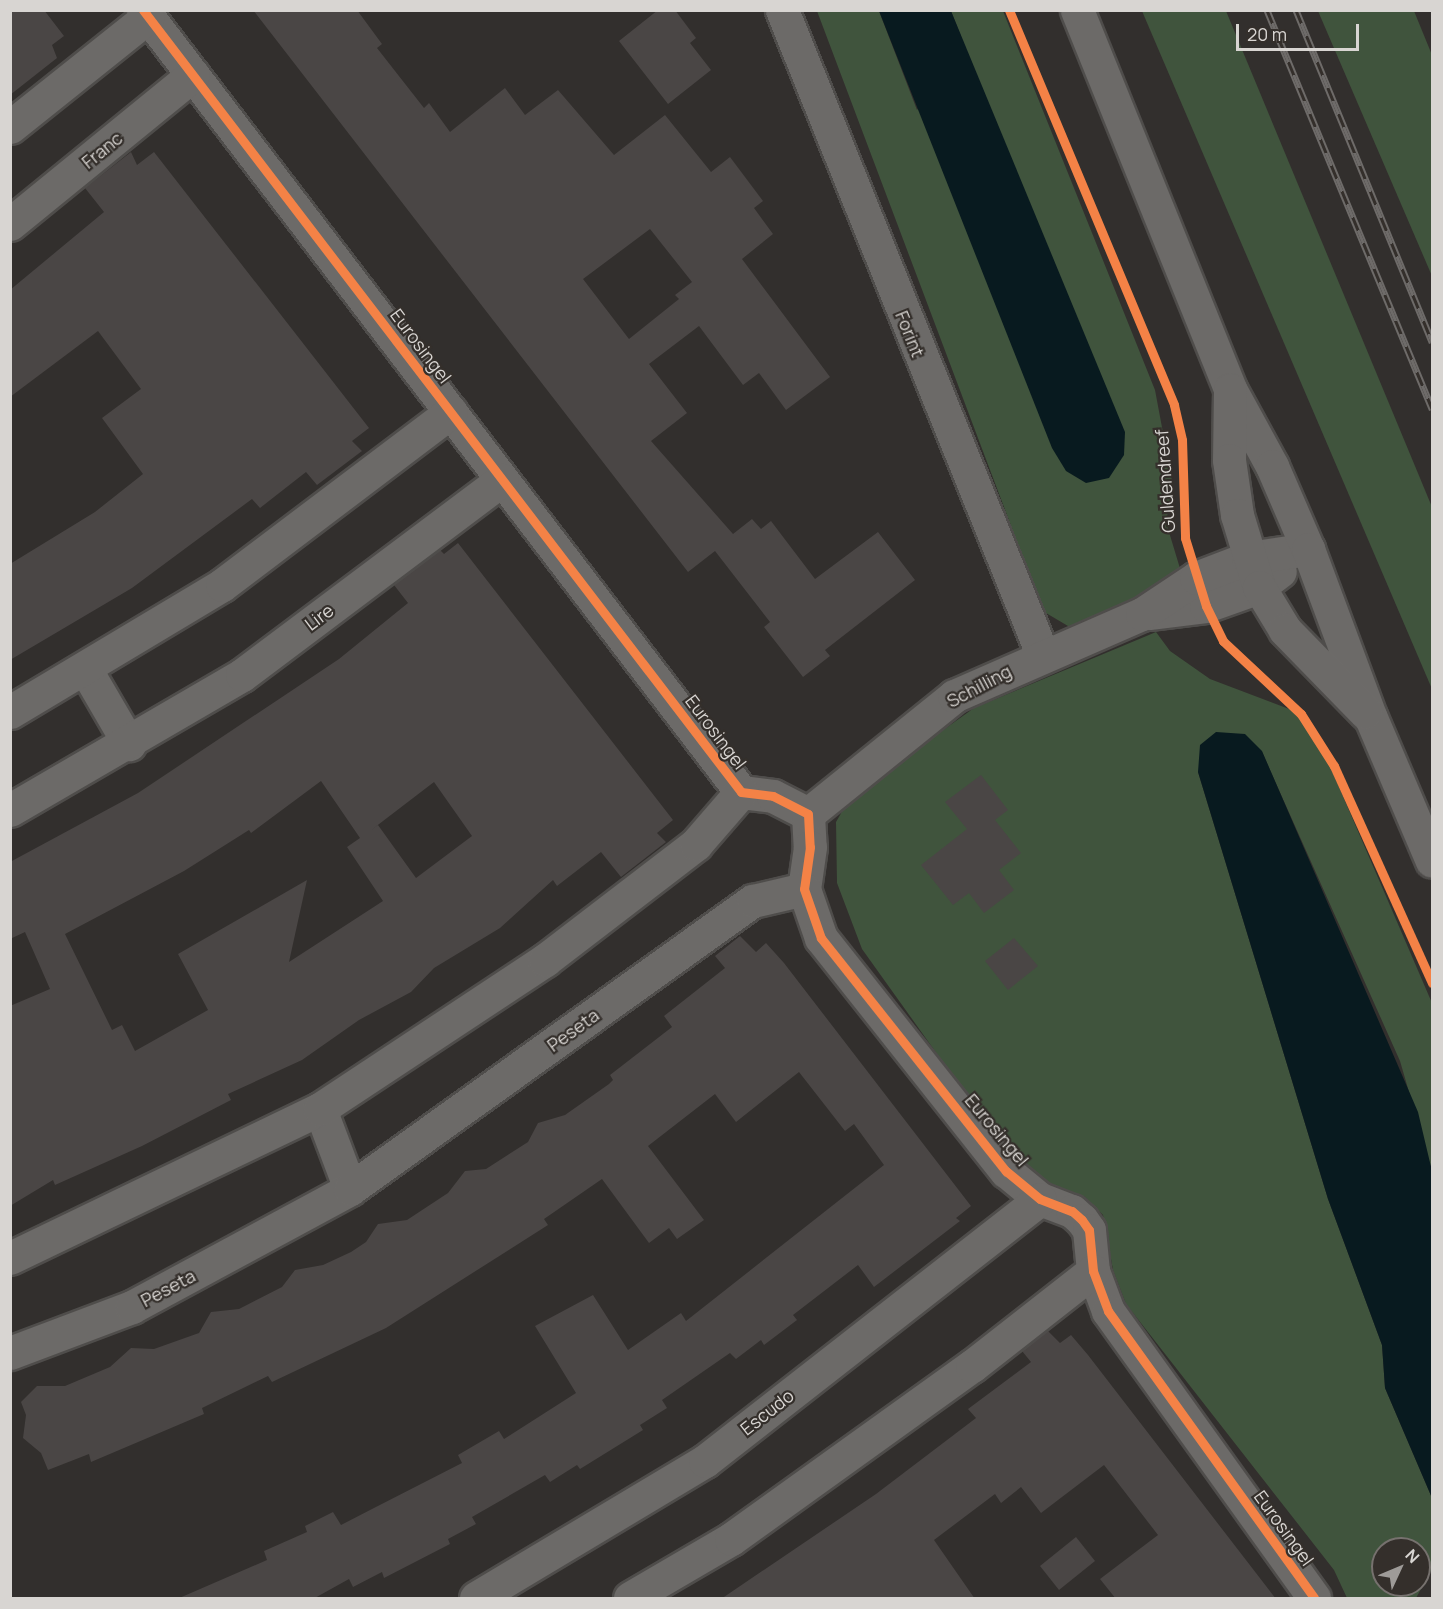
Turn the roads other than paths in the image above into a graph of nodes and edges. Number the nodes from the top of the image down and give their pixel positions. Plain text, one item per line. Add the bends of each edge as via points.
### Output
1 (782, 10) edge
2 (1077, 10) edge
3 (146, 14) edge
4 (193, 75) junction
5 (10, 127) edge
6 (10, 224) edge
7 (1230, 389) junction
8 (451, 412) junction
9 (502, 480) junction
10 (1308, 549) junction
11 (1253, 573) junction
12 (1043, 656) junction
13 (86, 670) junction
14 (10, 712) edge
15 (1371, 718) junction
16 (129, 744) junction
17 (741, 792) junction
18 (10, 810) edge
19 (808, 814) junction
20 (1432, 861) edge
21 (804, 889) junction
22 (320, 1109) junction
23 (350, 1189) junction
24 (1040, 1198) junction
25 (10, 1258) edge
26 (1093, 1271) junction
27 (10, 1353) edge
28 (476, 1599) edge
29 (630, 1599) edge
30 (1314, 1599) edge

1 - 12 street, Forint
2 - 7 street
3 - 4 street, Eurosingel
3 - 5 street
4 - 6 street, Franc
4 - 8 street, Eurosingel
7 - 10 street via 1272,466
7 - 11 street via 1229,460
8 - 9 street, Eurosingel
8 - 13 street via 222,585
9 - 16 street, Lire via 242,675
9 - 17 street, Eurosingel
10 - 11 street, Schilling
10 - 15 street
11 - 12 street, Schilling via 1196,578 1142,615
11 - 15 street via 1285,630
12 - 19 street, Schilling via 954,696
13 - 14 street
13 - 16 street
15 - 20 street
16 - 18 street, Lire
17 - 19 street, Eurosingel via 773,796
17 - 22 street via 696,844 545,960
19 - 21 street, Eurosingel via 810,847
21 - 23 street, Peseta via 753,901
21 - 24 street, Eurosingel via 821,938 1006,1172
22 - 23 street
22 - 25 street
23 - 27 street, Peseta via 132,1307
24 - 26 street, Eurosingel via 1072,1210 1082,1220 1092,1243
24 - 28 street, Escudo via 705,1461
26 - 29 street via 972,1366 731,1539
26 - 30 street, Eurosingel via 1108,1311

